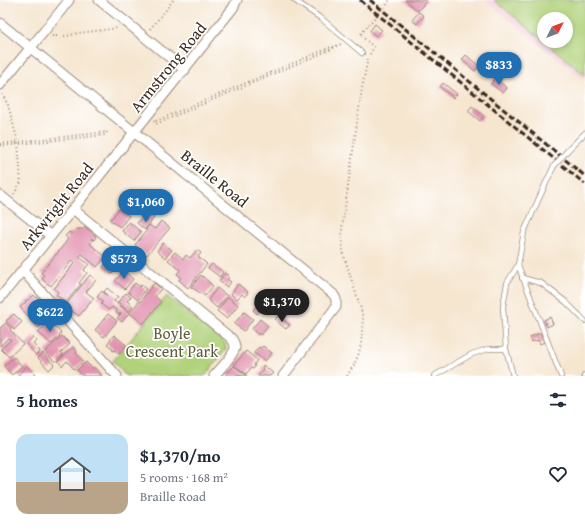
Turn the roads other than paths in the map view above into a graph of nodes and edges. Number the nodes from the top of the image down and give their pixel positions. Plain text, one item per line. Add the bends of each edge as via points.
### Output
1 (69, 0) edge
2 (99, 0) edge
3 (237, 0) edge
4 (294, 0) edge
5 (0, 23) edge
6 (30, 47) junction
7 (362, 53) dead end
8 (185, 70) junction
9 (0, 84) edge
10 (134, 132) junction
11 (585, 133) edge
12 (0, 195) edge
13 (73, 209) junction
14 (51, 236) junction
15 (518, 265) junction
16 (23, 271) junction
17 (522, 278) junction
18 (0, 298) edge
19 (585, 321) edge
20 (506, 349) junction
21 (117, 376) edge
22 (214, 376) edge
23 (283, 376) edge
24 (434, 376) edge
25 (513, 376) edge
26 (561, 376) edge

1 - 6 street
2 - 8 street
3 - 8 street, Armstrong Road
4 - 7 lane via 322,19
5 - 6 street, Braille Road
6 - 9 street
6 - 10 street, Braille Road
8 - 10 street, Armstrong Road
10 - 13 street, Arkwright Road
10 - 23 street, Braille Road via 333,294 336,307
11 - 15 lane, bridge via 554,166 544,185 524,232
12 - 14 street
13 - 14 street, Arkwright Road
13 - 22 street via 232,339 235,348
14 - 16 street, Arkwright Road
15 - 17 lane
15 - 20 lane via 507,283 503,307
16 - 18 street, Arkwright Road
16 - 21 street
17 - 19 lane via 541,283
17 - 26 lane
20 - 24 lane via 488,349 472,354
20 - 25 lane

